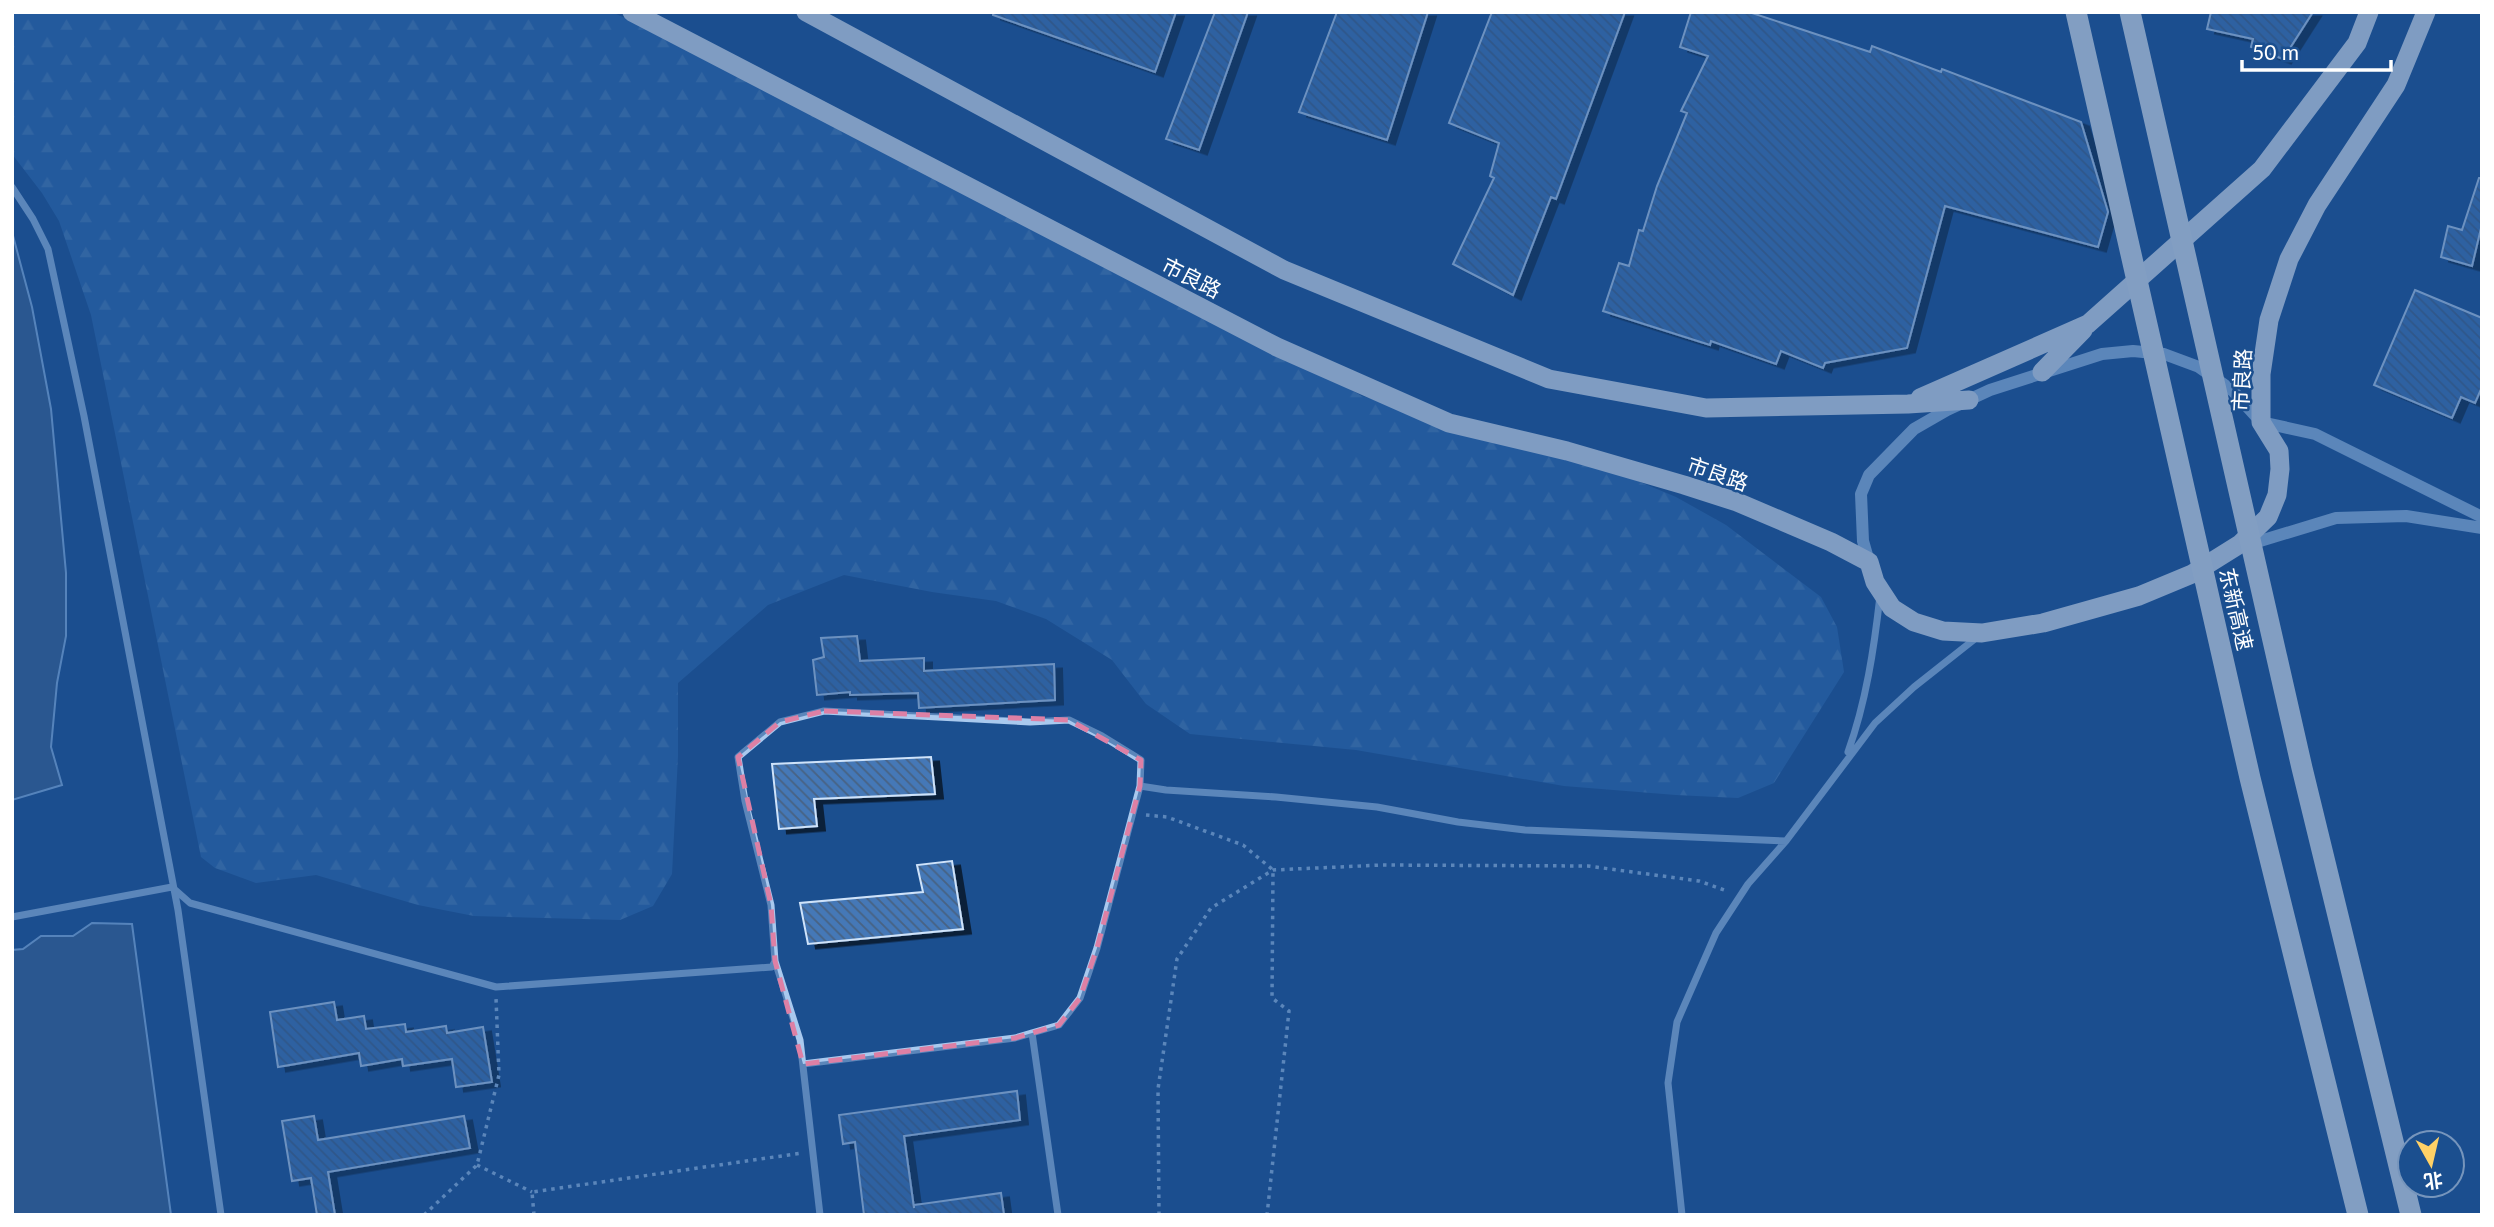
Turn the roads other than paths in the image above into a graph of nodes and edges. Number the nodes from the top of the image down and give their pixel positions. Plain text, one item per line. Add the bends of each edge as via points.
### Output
1 (632, 12) edge
2 (806, 12) edge
3 (2076, 12) edge
4 (2130, 12) edge
5 (2369, 12) edge
6 (2426, 12) edge
7 (12, 187) edge
8 (2088, 324) junction
9 (2042, 372) junction
10 (1969, 400) junction
11 (1908, 404) junction
12 (2261, 422) junction
13 (2482, 517) edge
14 (2482, 528) edge
15 (2230, 550) junction
16 (1869, 562) junction
17 (1880, 590) junction
18 (1982, 633) junction
19 (1846, 759) junction
20 (1140, 786) junction
21 (1786, 841) junction
22 (172, 887) junction
23 (12, 917) edge
24 (775, 961) junction
25 (1032, 1033) junction
26 (803, 1064) junction
27 (221, 1215) edge
28 (820, 1215) edge
29 (1058, 1215) edge
30 (1682, 1215) edge
31 (2358, 1215) edge
32 (2411, 1215) edge

1 - 16 highway, 市良路 via 1278,347 1449,423 1567,451 1737,502
2 - 11 highway via 1284,270 1549,379 1706,408
3 - 31 highway, 东新高速 via 2250,778
4 - 32 highway, 东新高速 via 2302,768
5 - 8 highway via 2357,43 2262,169
6 - 12 highway, 市良路 via 2396,86 2317,205 2289,259 2269,320 2261,374
7 - 22 street via 48,249 61,303
8 - 9 highway
8 - 11 highway
9 - 10 street
9 - 12 street via 2102,354 2164,354 2199,367 2233,391
10 - 11 highway
10 - 16 street via 1914,429 1869,475 1860,512
12 - 13 street via 2315,434
12 - 15 highway, 市良路 via 2279,451 2277,495 2268,517
14 - 15 street via 2406,516 2336,518
15 - 18 highway, 市良路 via 2192,574 2139,596 2043,623
16 - 17 highway, 市良路
17 - 18 highway, 市良路 via 1892,608 1914,622 1943,631
17 - 19 street via 1875,645
18 - 19 street via 1875,723
19 - 21 street
20 - 21 street via 1377,807 1525,830
20 - 24 street via 1141,760 1069,720 824,711 780,722 738,757 771,905
20 - 25 street via 1080,998 1059,1025
21 - 30 street via 1716,933 1677,1022 1668,1083
22 - 23 street
22 - 24 street via 190,904 496,987 772,967
22 - 27 street
24 - 26 street
25 - 26 street
25 - 29 street
26 - 28 street

